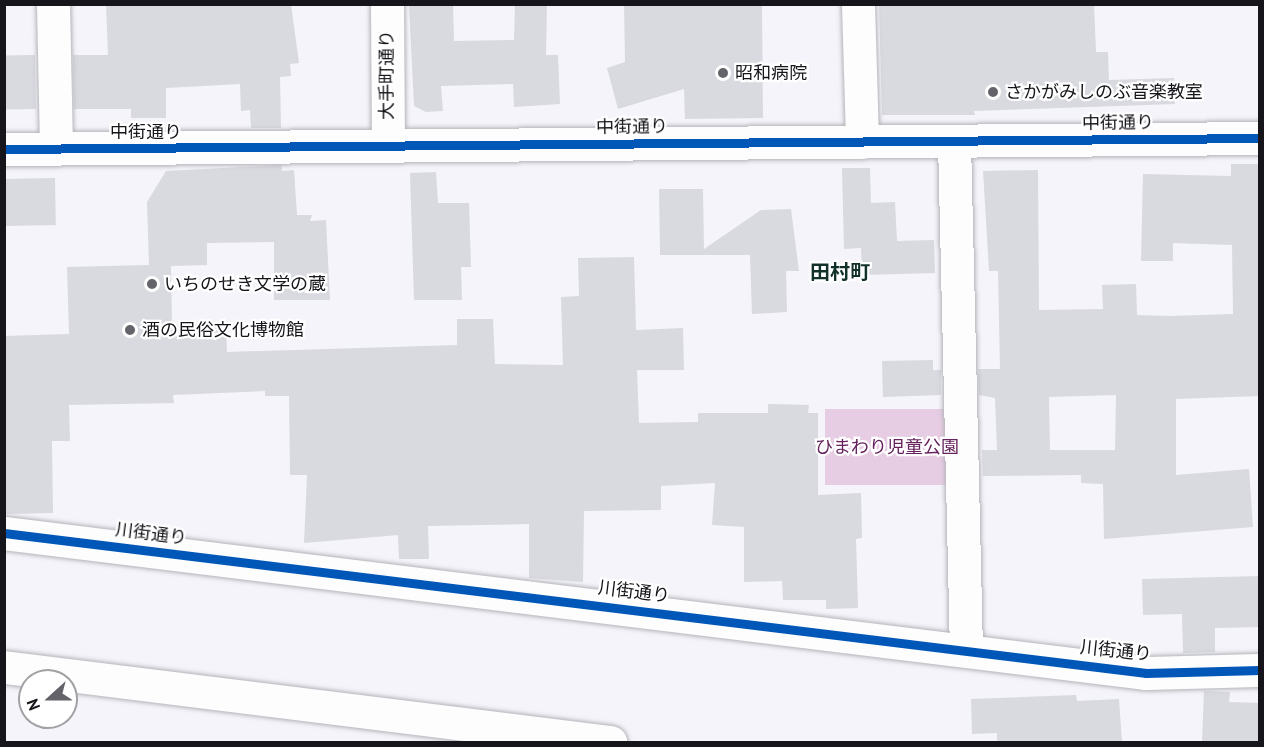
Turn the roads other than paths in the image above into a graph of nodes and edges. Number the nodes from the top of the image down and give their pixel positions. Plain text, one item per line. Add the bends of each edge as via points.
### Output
1 (53, 4) edge
2 (387, 4) edge
3 (858, 4) edge
4 (1260, 138) edge
5 (954, 141) junction
6 (862, 142) junction
7 (388, 146) junction
8 (4, 149) edge
9 (56, 149) junction
10 (4, 533) edge
11 (966, 649) junction
12 (4, 667) edge
13 (1260, 670) edge
14 (610, 742) edge

1 - 9 street
2 - 7 street, 大手町通り
3 - 6 street
4 - 5 street, 中街通り
5 - 6 street, 中街通り
5 - 11 street
6 - 7 street, 中街通り
7 - 9 street, 中街通り
8 - 9 street, 中街通り
10 - 11 street, 川街通り
11 - 13 street, 川街通り via 1146,673
12 - 14 street

